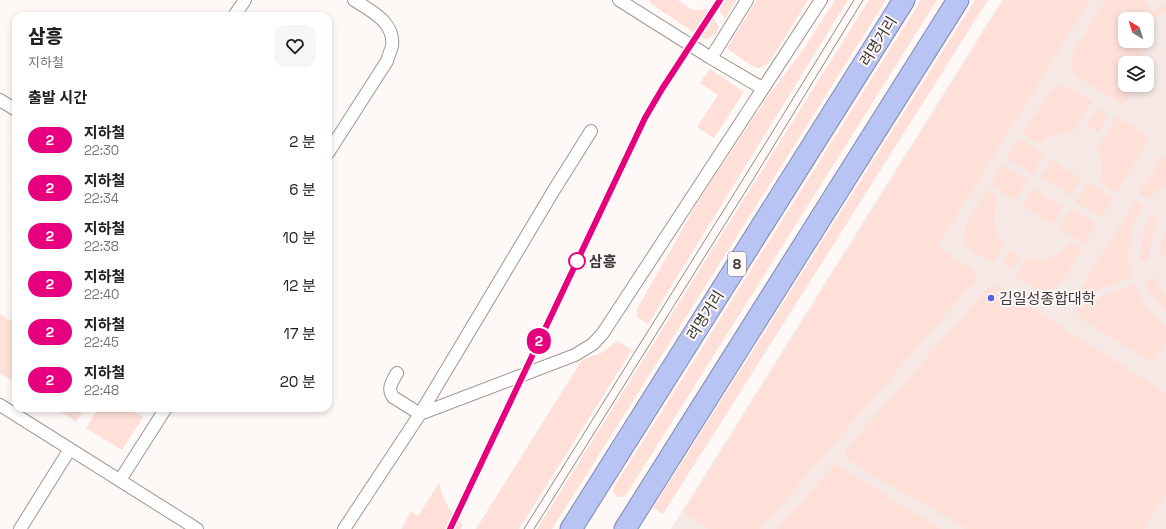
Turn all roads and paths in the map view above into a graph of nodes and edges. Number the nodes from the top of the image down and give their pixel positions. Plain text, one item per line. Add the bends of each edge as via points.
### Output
1 (245, 0) edge
2 (354, 0) edge
3 (619, 0) edge
4 (747, 0) edge
5 (821, 0) edge
6 (904, 0) edge
7 (958, 0) edge
8 (634, 4) edge
9 (237, 12) edge
10 (710, 58) junction
11 (762, 88) junction
12 (0, 100) edge
13 (12, 108) edge
14 (591, 131) dead end
15 (332, 147) edge
16 (397, 373) dead end
17 (0, 405) edge
18 (163, 412) edge
19 (420, 414) junction
20 (70, 449) junction
21 (120, 480) junction
22 (20, 529) edge
23 (197, 529) edge
24 (344, 529) edge
25 (571, 529) edge
26 (625, 529) edge

1 - 9 street
2 - 15 street via 387,24 392,46 387,61
3 - 8 street
4 - 10 street
5 - 11 street
6 - 25 highway, 려명거리 / 8
7 - 26 highway
8 - 10 street
10 - 11 street
11 - 19 street via 603,333 593,344 575,355
12 - 13 street
14 - 19 street
16 - 19 street via 390,386 390,392 393,397
17 - 20 street
18 - 21 street
19 - 24 street
20 - 21 street
20 - 22 street
21 - 23 street

